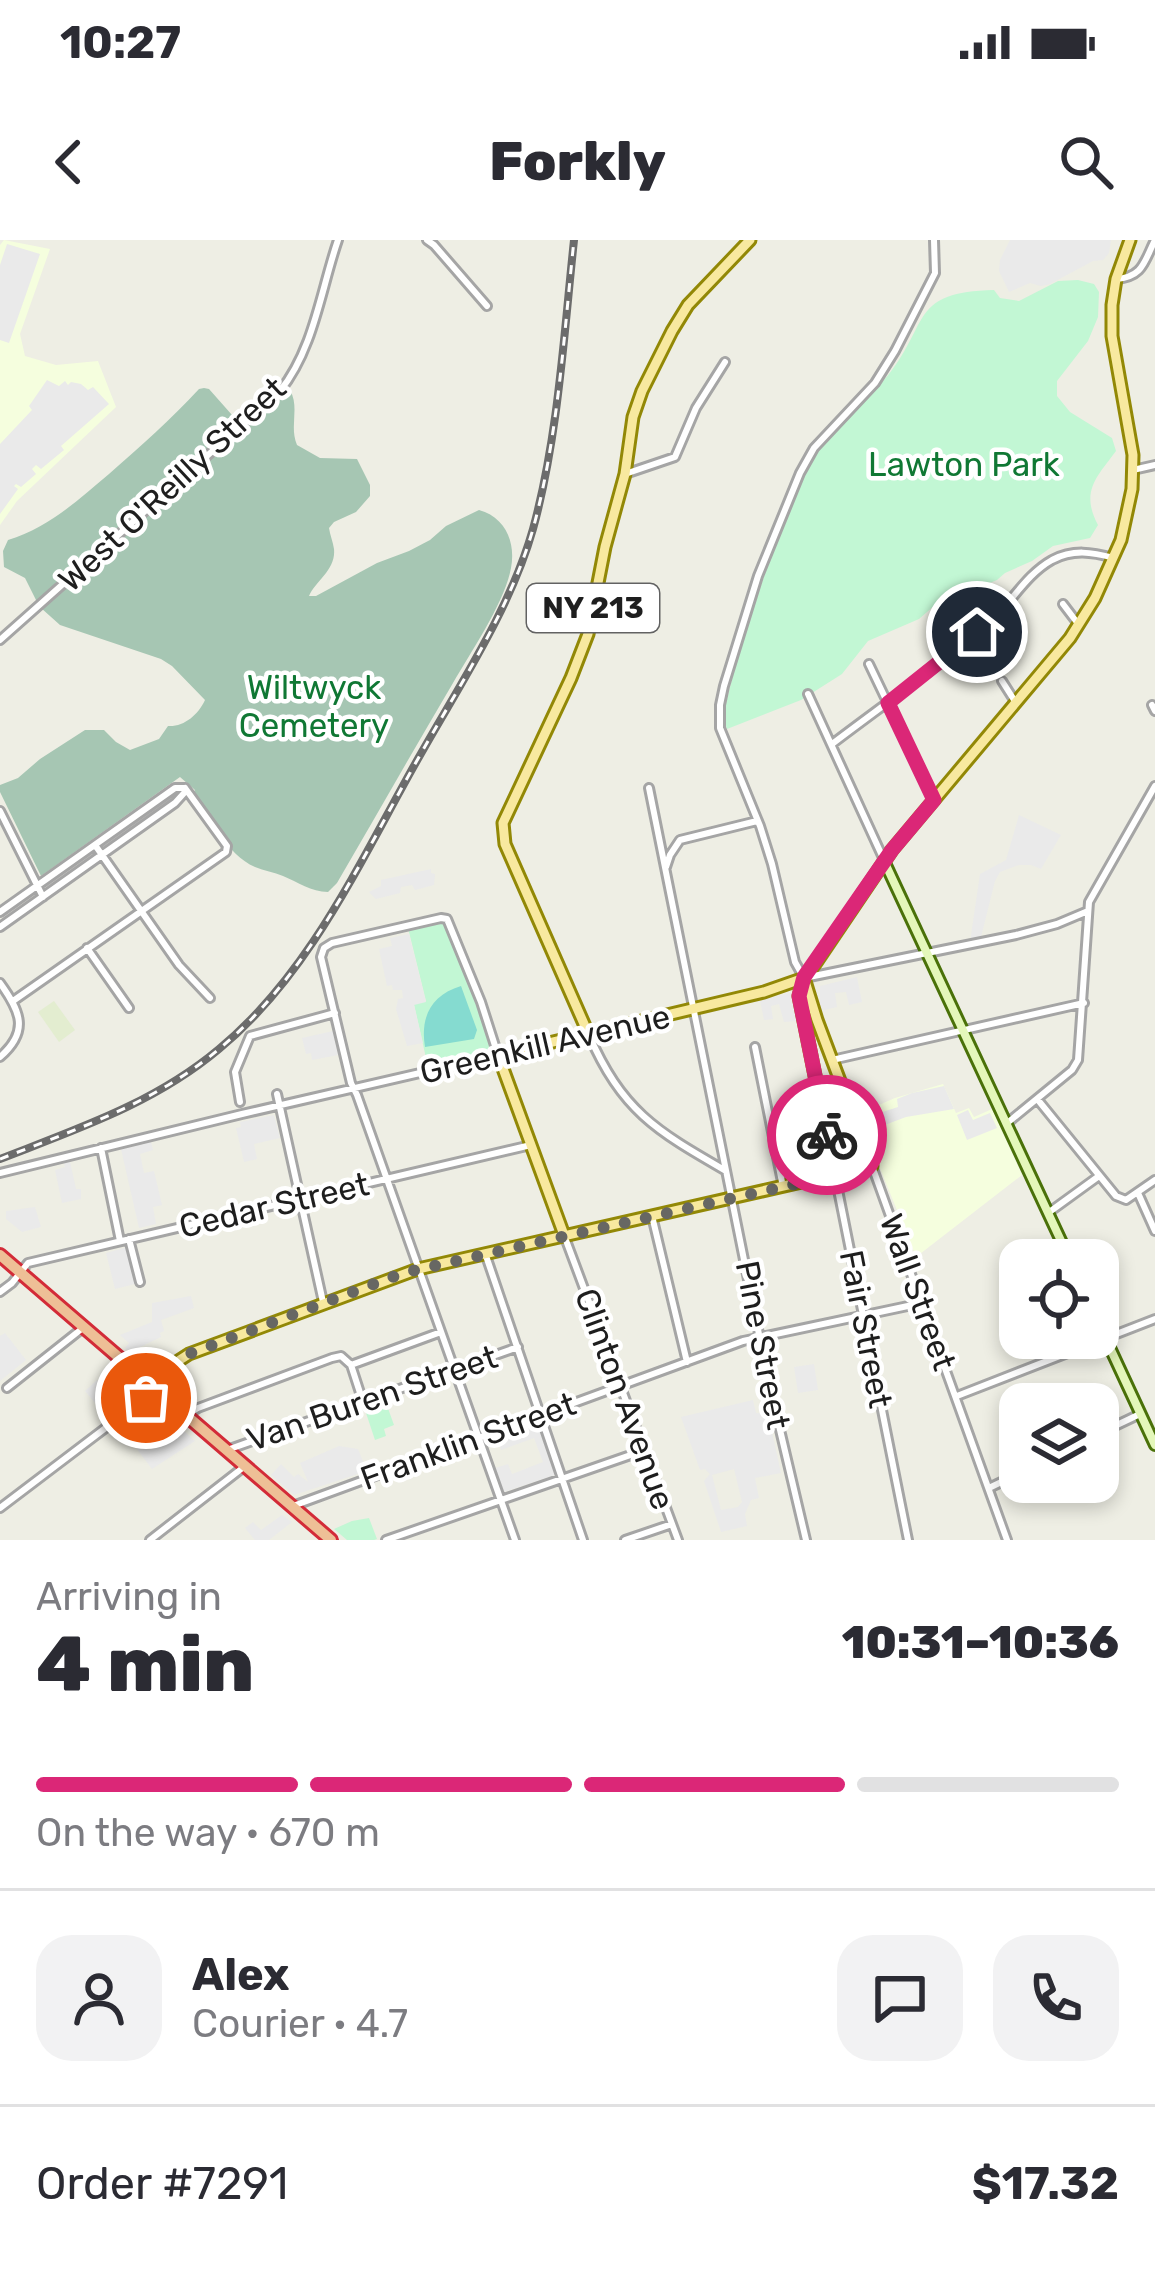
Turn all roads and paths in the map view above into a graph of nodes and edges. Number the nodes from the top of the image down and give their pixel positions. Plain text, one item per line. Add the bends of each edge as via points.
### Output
1 (338, 240) edge
2 (750, 240) edge
3 (934, 240) edge
4 (1130, 240) edge
5 (1155, 240) edge
6 (433, 242) edge
7 (1116, 279) junction
8 (487, 306) dead end
9 (724, 362) dead end
10 (1155, 465) edge
11 (1133, 470) junction
12 (625, 474) junction
13 (1114, 558) junction
14 (1064, 604) dead end
15 (1079, 625) junction
16 (0, 640) edge
17 (869, 664) dead end
18 (1002, 681) dead end
19 (808, 694) dead end
20 (888, 703) junction
21 (1016, 703) junction
22 (832, 744) junction
23 (1155, 786) edge
24 (185, 788) junction
25 (649, 788) dead end
26 (934, 800) junction
27 (0, 812) edge
28 (757, 821) junction
29 (2, 823) edge
30 (95, 845) junction
31 (102, 855) junction
32 (884, 861) junction
33 (666, 868) junction
34 (37, 886) junction
35 (43, 897) junction
36 (142, 910) junction
37 (1088, 911) junction
38 (0, 912) edge
39 (0, 927) edge
40 (87, 948) junction
41 (927, 953) junction
42 (804, 977) junction
43 (0, 983) edge
44 (210, 998) dead end
45 (13, 1001) junction
46 (1084, 1003) junction
47 (129, 1008) dead end
48 (694, 1008) junction
49 (335, 1012) junction
50 (963, 1030) junction
51 (588, 1033) junction
52 (755, 1047) dead end
53 (498, 1055) junction
54 (0, 1057) edge
55 (832, 1060) junction
56 (354, 1088) junction
57 (277, 1094) dead end
58 (1038, 1100) junction
59 (240, 1102) dead end
60 (279, 1106) junction
61 (1006, 1124) junction
62 (531, 1145) junction
63 (101, 1148) junction
64 (872, 1166) junction
65 (728, 1172) junction
66 (0, 1173) edge
67 (835, 1175) junction
68 (1099, 1176) junction
69 (386, 1178) junction
70 (1155, 1180) edge
71 (783, 1186) junction
72 (1138, 1193) junction
73 (301, 1198) junction
74 (734, 1198) junction
75 (1048, 1214) junction
76 (652, 1216) junction
77 (1155, 1231) edge
78 (564, 1235) junction
79 (1060, 1239) edge
80 (125, 1240) junction
81 (485, 1253) junction
82 (0, 1255) edge
83 (418, 1269) junction
84 (21, 1273) junction
85 (140, 1282) dead end
86 (0, 1292) edge
87 (323, 1302) junction
88 (922, 1303) junction
89 (862, 1314) junction
90 (1155, 1319) edge
91 (84, 1327) junction
92 (441, 1332) junction
93 (1119, 1334) edge
94 (760, 1336) junction
95 (518, 1347) junction
96 (1054, 1359) edge
97 (1115, 1359) edge
98 (687, 1362) junction
99 (351, 1365) junction
100 (455, 1370) junction
101 (620, 1385) junction
102 (154, 1387) junction
103 (7, 1388) dead end
104 (957, 1396) junction
105 (363, 1402) junction
106 (541, 1414) junction
107 (1140, 1414) junction
108 (186, 1415) junction
109 (1119, 1424) edge
110 (478, 1437) junction
111 (1155, 1445) edge
112 (226, 1450) junction
113 (645, 1450) junction
114 (245, 1466) junction
115 (563, 1478) junction
116 (999, 1483) edge
117 (990, 1487) junction
118 (501, 1499) junction
119 (291, 1507) junction
120 (0, 1508) edge
121 (672, 1524) junction
122 (150, 1540) edge
123 (331, 1540) edge
124 (386, 1540) edge
125 (515, 1540) edge
126 (583, 1540) edge
127 (626, 1540) edge
128 (678, 1540) edge
129 (806, 1540) edge
130 (908, 1540) edge
131 (1007, 1540) edge

1 - 16 street, West O'Reilly Street via 306,344 280,391
2 - 12 main road, NY 213 via 672,331 633,417
3 - 28 street via 935,273 896,351 800,473 724,686 720,728
4 - 7 main road
5 - 7 street via 1139,272
6 - 8 street
7 - 11 main road via 1112,336
9 - 12 street via 675,457
10 - 11 street
11 - 13 main road
12 - 51 main road, NY 213 via 582,652 503,823 505,844
13 - 15 main road
13 - 20 street via 1084,552 1050,561 992,620
14 - 15 street
15 - 21 main road
17 - 20 street
18 - 21 street
19 - 22 street
20 - 22 street
20 - 26 street
21 - 26 main road
22 - 32 street
23 - 37 street
24 - 30 street
24 - 31 street
24 - 36 street via 227,846
25 - 33 street, Pine Street
26 - 32 main road
27 - 29 street
28 - 33 street via 680,840
28 - 42 street
29 - 34 street
30 - 31 street
30 - 34 street
31 - 35 street
31 - 36 street
32 - 41 main road
32 - 42 main road
33 - 48 street, Pine Street
34 - 35 street
34 - 38 street
35 - 39 street
36 - 40 street
36 - 44 street
37 - 41 street, Greenkill Avenue
37 - 46 street
40 - 45 street
40 - 47 street
41 - 42 street, Greenkill Avenue
41 - 50 main road
42 - 48 main road, Greenkill Avenue
42 - 55 main road, Wall Street
42 - 67 main road, Fair Street via 799,996
43 - 45 street
45 - 54 street via 18,1033
46 - 50 street
46 - 58 street via 1078,1060
48 - 51 main road, Greenkill Avenue
48 - 65 street, Pine Street
49 - 53 street via 324,948 440,917 453,932
49 - 56 street
49 - 59 street via 250,1036 235,1072
50 - 55 street
50 - 61 main road
51 - 53 main road, Greenkill Avenue
51 - 65 street via 628,1103
52 - 71 street
53 - 56 street, Greenkill Avenue
53 - 62 main road, Clinton Avenue
55 - 64 main road, Wall Street
56 - 60 street, Greenkill Avenue
56 - 69 street
57 - 60 street
58 - 61 street
58 - 68 street
60 - 63 street, Greenkill Avenue
60 - 73 street
61 - 75 main road
62 - 69 street, Cedar Street
62 - 78 main road, Clinton Avenue
63 - 66 street, Greenkill Avenue
63 - 80 street
64 - 67 main road
64 - 88 street, Wall Street
65 - 74 street, Pine Street
67 - 71 main road
67 - 89 street, Fair Street
68 - 72 street via 1119,1198
68 - 75 street
69 - 73 street, Cedar Street
69 - 83 street
70 - 72 street
71 - 74 main road
72 - 77 street
73 - 80 street, Cedar Street
73 - 87 street
74 - 76 main road
74 - 94 street, Pine Street
75 - 79 main road
76 - 78 main road
76 - 98 street
78 - 81 main road
78 - 101 street, Clinton Avenue
80 - 84 street, Cedar Street via 28,1263
80 - 85 street
81 - 83 main road
81 - 95 street
82 - 84 highway
83 - 87 main road
83 - 92 street
84 - 86 street
84 - 91 highway
87 - 102 main road via 180,1359
88 - 89 street, Franklin Street
88 - 104 street, Wall Street
89 - 94 street, Franklin Street
89 - 130 street, Fair Street
90 - 93 street
91 - 102 highway
91 - 103 street
92 - 99 street
92 - 100 street
94 - 98 street, Franklin Street
94 - 129 street, Pine Street
95 - 100 street, Van Buren Street
95 - 106 street
96 - 104 street
97 - 107 main road
98 - 101 street, Franklin Street
99 - 105 street
99 - 108 street via 332,1358
100 - 105 street, Van Buren Street
100 - 110 street
101 - 106 street, Franklin Street
101 - 113 street, Clinton Avenue
102 - 108 highway
102 - 120 street
104 - 117 street, Wall Street
105 - 112 street, Van Buren Street
106 - 110 street, Franklin Street
106 - 115 street
107 - 109 street
107 - 111 main road
108 - 112 highway
110 - 118 street
110 - 119 street, Franklin Street
112 - 114 highway
113 - 115 street
113 - 121 street, Clinton Avenue
114 - 119 highway
114 - 122 street
115 - 118 street
115 - 126 street
116 - 117 street
117 - 131 street, Wall Street
118 - 124 street
118 - 125 street
119 - 123 highway
121 - 127 street
121 - 128 street, Clinton Avenue

